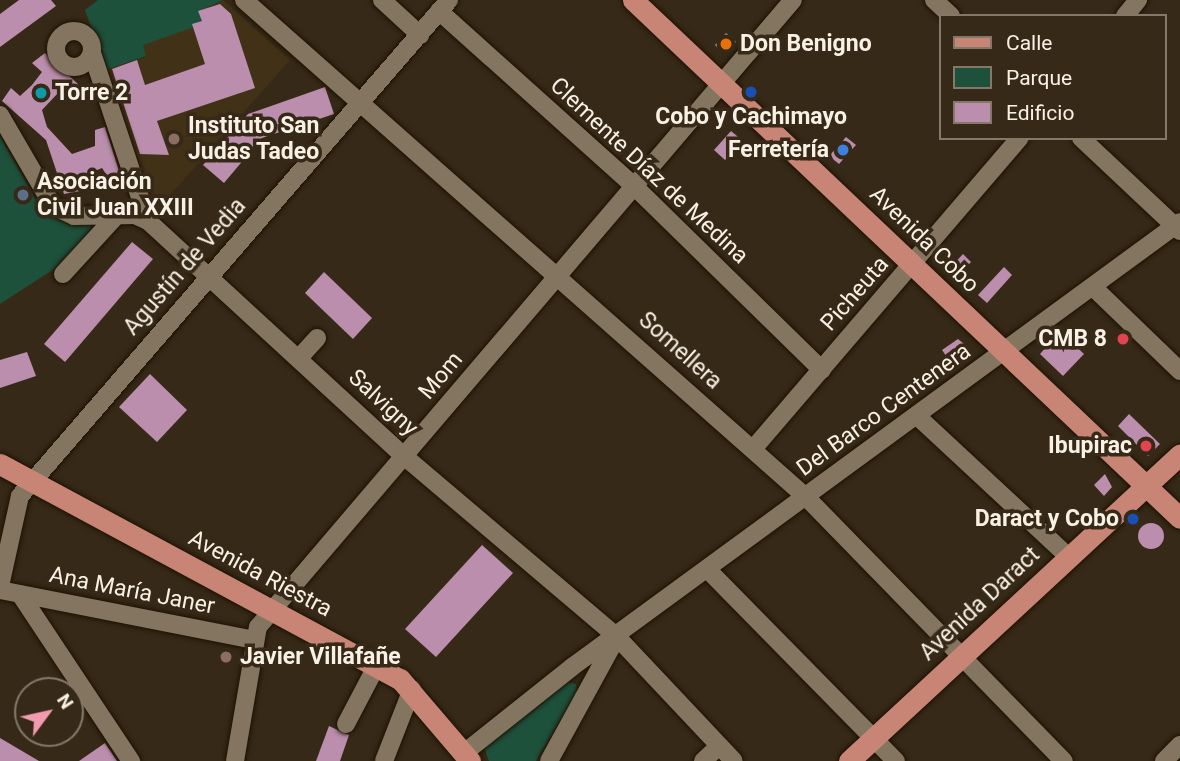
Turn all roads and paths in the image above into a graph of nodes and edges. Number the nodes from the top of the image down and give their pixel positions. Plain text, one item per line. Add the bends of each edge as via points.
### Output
1 (244, 0) edge
2 (382, 0) edge
3 (633, 0) edge
4 (793, 0) edge
5 (934, 0) edge
6 (1138, 0) edge
7 (444, 5) edge
8 (949, 14) edge
9 (1127, 14) edge
10 (419, 35) junction
11 (92, 53) junction
12 (75, 68) junction
13 (721, 84) junction
14 (105, 90) junction
15 (360, 103) junction
16 (0, 115) edge
17 (1018, 140) edge
18 (1083, 140) edge
19 (634, 186) junction
20 (118, 214) junction
21 (148, 221) junction
22 (1178, 227) edge
23 (912, 264) junction
24 (63, 274) dead end
25 (210, 275) junction
26 (558, 275) junction
27 (1093, 287) junction
28 (317, 338) dead end
29 (1005, 351) junction
30 (299, 358) junction
31 (822, 370) junction
32 (1180, 371) edge
33 (917, 416) junction
34 (753, 449) junction
35 (1180, 455) edge
36 (405, 457) junction
37 (0, 464) edge
38 (32, 481) junction
39 (1147, 485) junction
40 (806, 497) junction
41 (1180, 518) edge
42 (3, 557) edge
43 (1070, 558) junction
44 (708, 570) junction
45 (0, 588) edge
46 (20, 593) junction
47 (272, 610) junction
48 (617, 637) junction
49 (255, 640) junction
50 (961, 657) junction
51 (377, 665) junction
52 (412, 689) junction
53 (346, 724) dead end
54 (873, 739) junction
55 (1180, 745) edge
56 (719, 746) junction
57 (465, 758) edge
58 (131, 761) edge
59 (235, 761) edge
60 (384, 761) edge
61 (549, 761) edge
62 (703, 761) edge
63 (734, 761) edge
64 (849, 761) edge
65 (895, 761) edge
66 (1064, 761) edge
67 (1164, 761) edge

1 - 15 street, Somellera
2 - 10 street
3 - 13 main road, Avenida Cobo
4 - 13 street, Mom
5 - 8 street
6 - 9 street
7 - 10 street, Agustín de Vedia
7 - 19 street, Clemente Díaz de Medina
10 - 15 street, Agustín de Vedia
11 - 12 street
11 - 12 street via 77,30 59,36 55,54
11 - 14 street
12 - 14 street
13 - 19 street, Mom
13 - 23 main road, Avenida Cobo
14 - 21 street
15 - 25 street, Agustín de Vedia
15 - 26 street, Somellera
16 - 20 street, Salvigny via 53,206 74,216
17 - 23 street, Picheuta
18 - 22 street
19 - 26 street, Mom
19 - 31 street, Clemente Díaz de Medina
20 - 21 street, Salvigny
20 - 24 street
21 - 25 street, Salvigny
22 - 27 street, Del Barco Centenera
23 - 29 main road, Avenida Cobo
23 - 31 street, Picheuta
25 - 30 street, Salvigny
25 - 38 street, Agustín de Vedia
26 - 34 street, Somellera
26 - 36 street, Mom
27 - 29 street, Del Barco Centenera
27 - 32 street
28 - 30 street
29 - 33 street, Del Barco Centenera
29 - 39 main road, Avenida Cobo
30 - 36 street, Salvigny
31 - 34 street, Picheuta
33 - 40 street, Del Barco Centenera
33 - 43 street
34 - 40 street, Somellera
35 - 39 main road, Avenida Daract
36 - 47 street, Mom
36 - 48 street, Salvigny
37 - 38 main road, Avenida Riestra
38 - 42 street, Agustín de Vedia via 20,496
38 - 47 main road, Avenida Riestra
39 - 41 main road, Avenida Cobo
39 - 43 main road, Avenida Daract
40 - 44 street, Del Barco Centenera
40 - 50 street, Somellera
42 - 45 street, Agustín de Vedia
43 - 50 main road, Avenida Daract
44 - 48 street, Del Barco Centenera
44 - 54 street
45 - 46 street, Ana María Janer
46 - 49 street, Ana María Janer
46 - 58 street
47 - 49 street, Mom
47 - 51 main road, Avenida Riestra
48 - 56 street, Salvigny
48 - 57 street, Del Barco Centenera
48 - 61 street, Del Barco Centenera
49 - 59 street, Mom
50 - 54 main road, Avenida Daract
50 - 66 street, Somellera
51 - 52 main road, Avenida Riestra
51 - 53 street
52 - 57 main road, Avenida Riestra
52 - 60 street
54 - 64 main road, Avenida Daract
54 - 65 street
55 - 67 street
56 - 62 street
56 - 63 street, Salvigny

